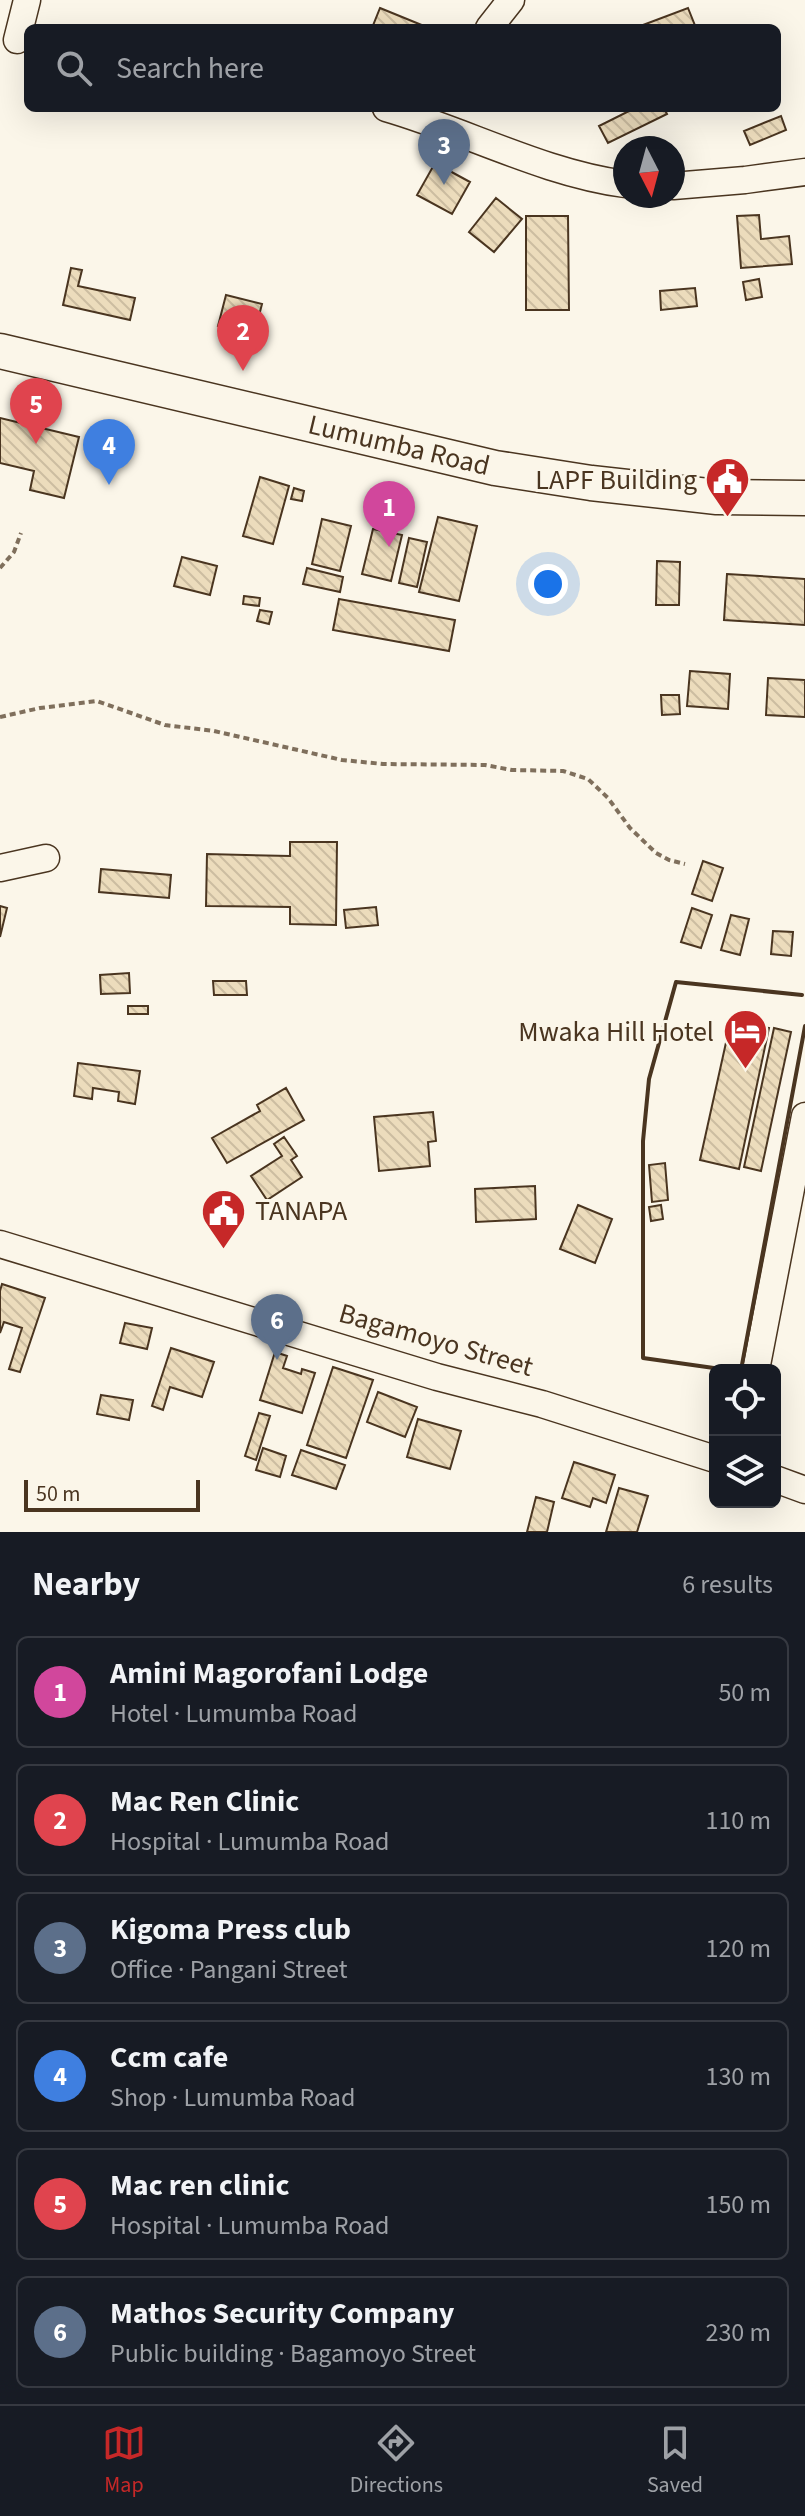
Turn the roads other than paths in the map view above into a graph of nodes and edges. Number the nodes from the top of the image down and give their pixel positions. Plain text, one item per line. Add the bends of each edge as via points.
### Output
1 (27, 0) edge
2 (511, 0) edge
3 (492, 24) edge
4 (15, 41) edge
5 (426, 113) edge
6 (805, 172) edge
7 (613, 182) edge
8 (685, 185) edge
9 (0, 351) edge
10 (805, 498) edge
11 (46, 858) dead end
12 (0, 868) edge
13 (805, 1116) edge
14 (0, 1244) edge
15 (757, 1364) edge
16 (709, 1457) edge
17 (781, 1481) edge
18 (805, 1490) edge

1 - 4 street
2 - 3 street
5 - 7 street via 526,157
6 - 8 street
9 - 10 main road, Lumumba Road via 495,468 717,497
11 - 12 street
13 - 15 street
14 - 16 street, Bagamoyo Street
17 - 18 street

